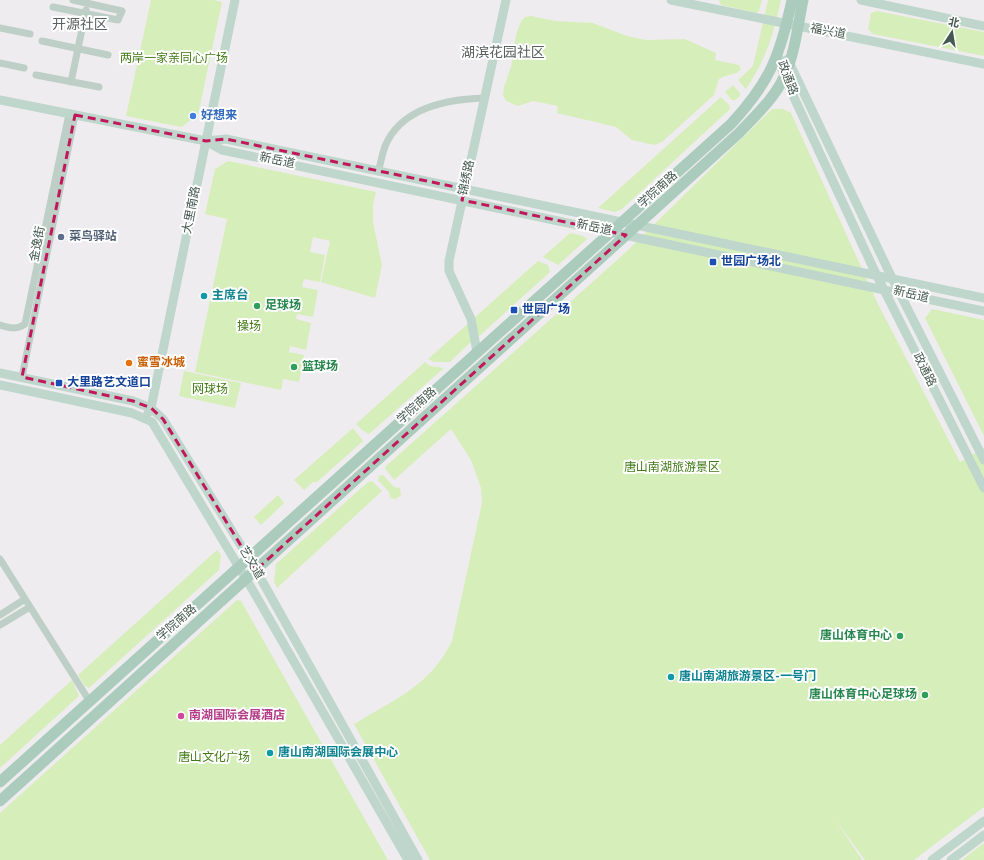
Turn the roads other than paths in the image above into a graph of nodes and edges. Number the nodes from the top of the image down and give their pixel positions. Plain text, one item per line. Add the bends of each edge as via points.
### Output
1 (73, 0) edge
2 (235, 0) edge
3 (506, 0) edge
4 (671, 0) edge
5 (792, 0) edge
6 (803, 0) edge
7 (861, 0) edge
8 (87, 2) edge
9 (713, 4) edge
10 (53, 8) dead end
11 (85, 14) junction
12 (787, 24) junction
13 (798, 26) junction
14 (984, 26) edge
15 (0, 28) edge
16 (30, 34) dead end
17 (42, 41) dead end
18 (78, 48) junction
19 (108, 55) dead end
20 (778, 56) junction
21 (789, 62) junction
22 (0, 63) edge
23 (984, 64) edge
24 (24, 68) dead end
25 (36, 75) dead end
26 (784, 76) junction
27 (71, 82) junction
28 (99, 87) dead end
29 (484, 98) junction
30 (0, 100) edge
31 (72, 114) junction
32 (206, 141) junction
33 (378, 172) junction
34 (465, 189) junction
35 (462, 200) junction
36 (622, 222) junction
37 (637, 226) junction
38 (611, 232) junction
39 (626, 235) junction
40 (876, 274) junction
41 (892, 278) junction
42 (883, 288) junction
43 (900, 293) junction
44 (984, 298) edge
45 (984, 311) edge
46 (0, 325) edge
47 (477, 352) junction
48 (0, 373) edge
49 (22, 377) junction
50 (0, 385) edge
51 (151, 408) junction
52 (145, 418) junction
53 (971, 435) junction
54 (961, 442) junction
55 (984, 460) edge
56 (984, 488) edge
57 (0, 559) edge
58 (249, 559) junction
59 (239, 568) junction
60 (256, 570) junction
61 (246, 580) junction
62 (25, 599) junction
63 (30, 607) junction
64 (0, 615) edge
65 (0, 625) edge
66 (90, 702) junction
67 (0, 782) edge
68 (385, 799) junction
69 (0, 800) edge
70 (376, 804) junction
71 (984, 821) edge
72 (984, 835) edge
73 (408, 860) edge
74 (418, 860) edge
75 (932, 860) edge
76 (951, 860) edge

1 - 8 street
2 - 32 main road, 大里南路
3 - 29 main road, 锦绣路
4 - 9 main road, 福兴道
5 - 12 main road, 学院南路
6 - 13 main road, 学院南路
7 - 14 main road
8 - 11 street
8 - 11 street via 122,10 118,20
9 - 12 main road, 福兴道
10 - 11 street
11 - 18 street
12 - 13 main road, 福兴道
12 - 20 main road, 学院南路
13 - 21 main road, 学院南路
13 - 23 main road, 福兴道
15 - 16 street
17 - 18 street
18 - 19 street
18 - 27 street
20 - 21 main road, 政通路
20 - 26 main road, 政通路
20 - 36 main road, 学院南路 via 768,78 731,124
21 - 26 main road, 学院南路
21 - 41 main road, 政通路
22 - 24 street
25 - 27 street
26 - 37 main road, 学院南路 via 772,97 752,119
26 - 40 main road, 政通路
27 - 28 street
29 - 33 street via 443,102 403,121 386,144
29 - 34 main road, 锦绣路
30 - 31 main road, 新岳道
31 - 32 main road, 新岳道
31 - 46 street via 25,324 20,328
31 - 49 street, 金逸街
32 - 33 main road, 新岳道 via 226,139
32 - 35 main road, 新岳道 via 222,150
32 - 51 main road, 大里南路
33 - 34 main road, 新岳道
34 - 35 main road, 锦绣路
34 - 36 main road, 新岳道
35 - 38 main road, 新岳道
35 - 47 main road, 锦绣路 via 449,261 450,271 472,319
36 - 37 main road, 新岳道
36 - 38 main road, 学院南路
37 - 39 main road, 学院南路
37 - 40 main road, 新岳道
38 - 39 main road, 新岳道
38 - 47 main road, 学院南路
39 - 42 main road, 新岳道
39 - 60 main road, 学院南路
40 - 41 main road, 新岳道
40 - 42 main road, 政通路
41 - 43 main road, 政通路
41 - 44 main road, 新岳道
42 - 43 main road, 新岳道
42 - 54 main road, 政通路
43 - 45 main road, 新岳道
43 - 53 main road, 政通路
47 - 58 main road, 学院南路
48 - 49 main road, 艺文道
49 - 51 main road, 艺文道 via 133,401
50 - 52 main road, 艺文道
51 - 52 main road, 大里南路
51 - 58 main road, 艺文道 via 163,419
52 - 59 main road, 艺文道 via 152,422
53 - 54 main road
53 - 55 main road, 政通路
54 - 56 main road, 政通路
57 - 62 street
58 - 59 main road, 学院南路
58 - 60 main road, 艺文道
59 - 61 main road, 艺文道
59 - 66 main road, 学院南路
60 - 61 main road, 学院南路
60 - 68 main road, 艺文道
61 - 69 main road, 学院南路
61 - 70 main road, 艺文道
62 - 63 street
62 - 64 street
63 - 65 street
63 - 66 street
66 - 67 main road, 学院南路
68 - 70 main road
68 - 74 main road, 艺文道
70 - 73 main road, 艺文道
71 - 75 main road
72 - 76 main road

